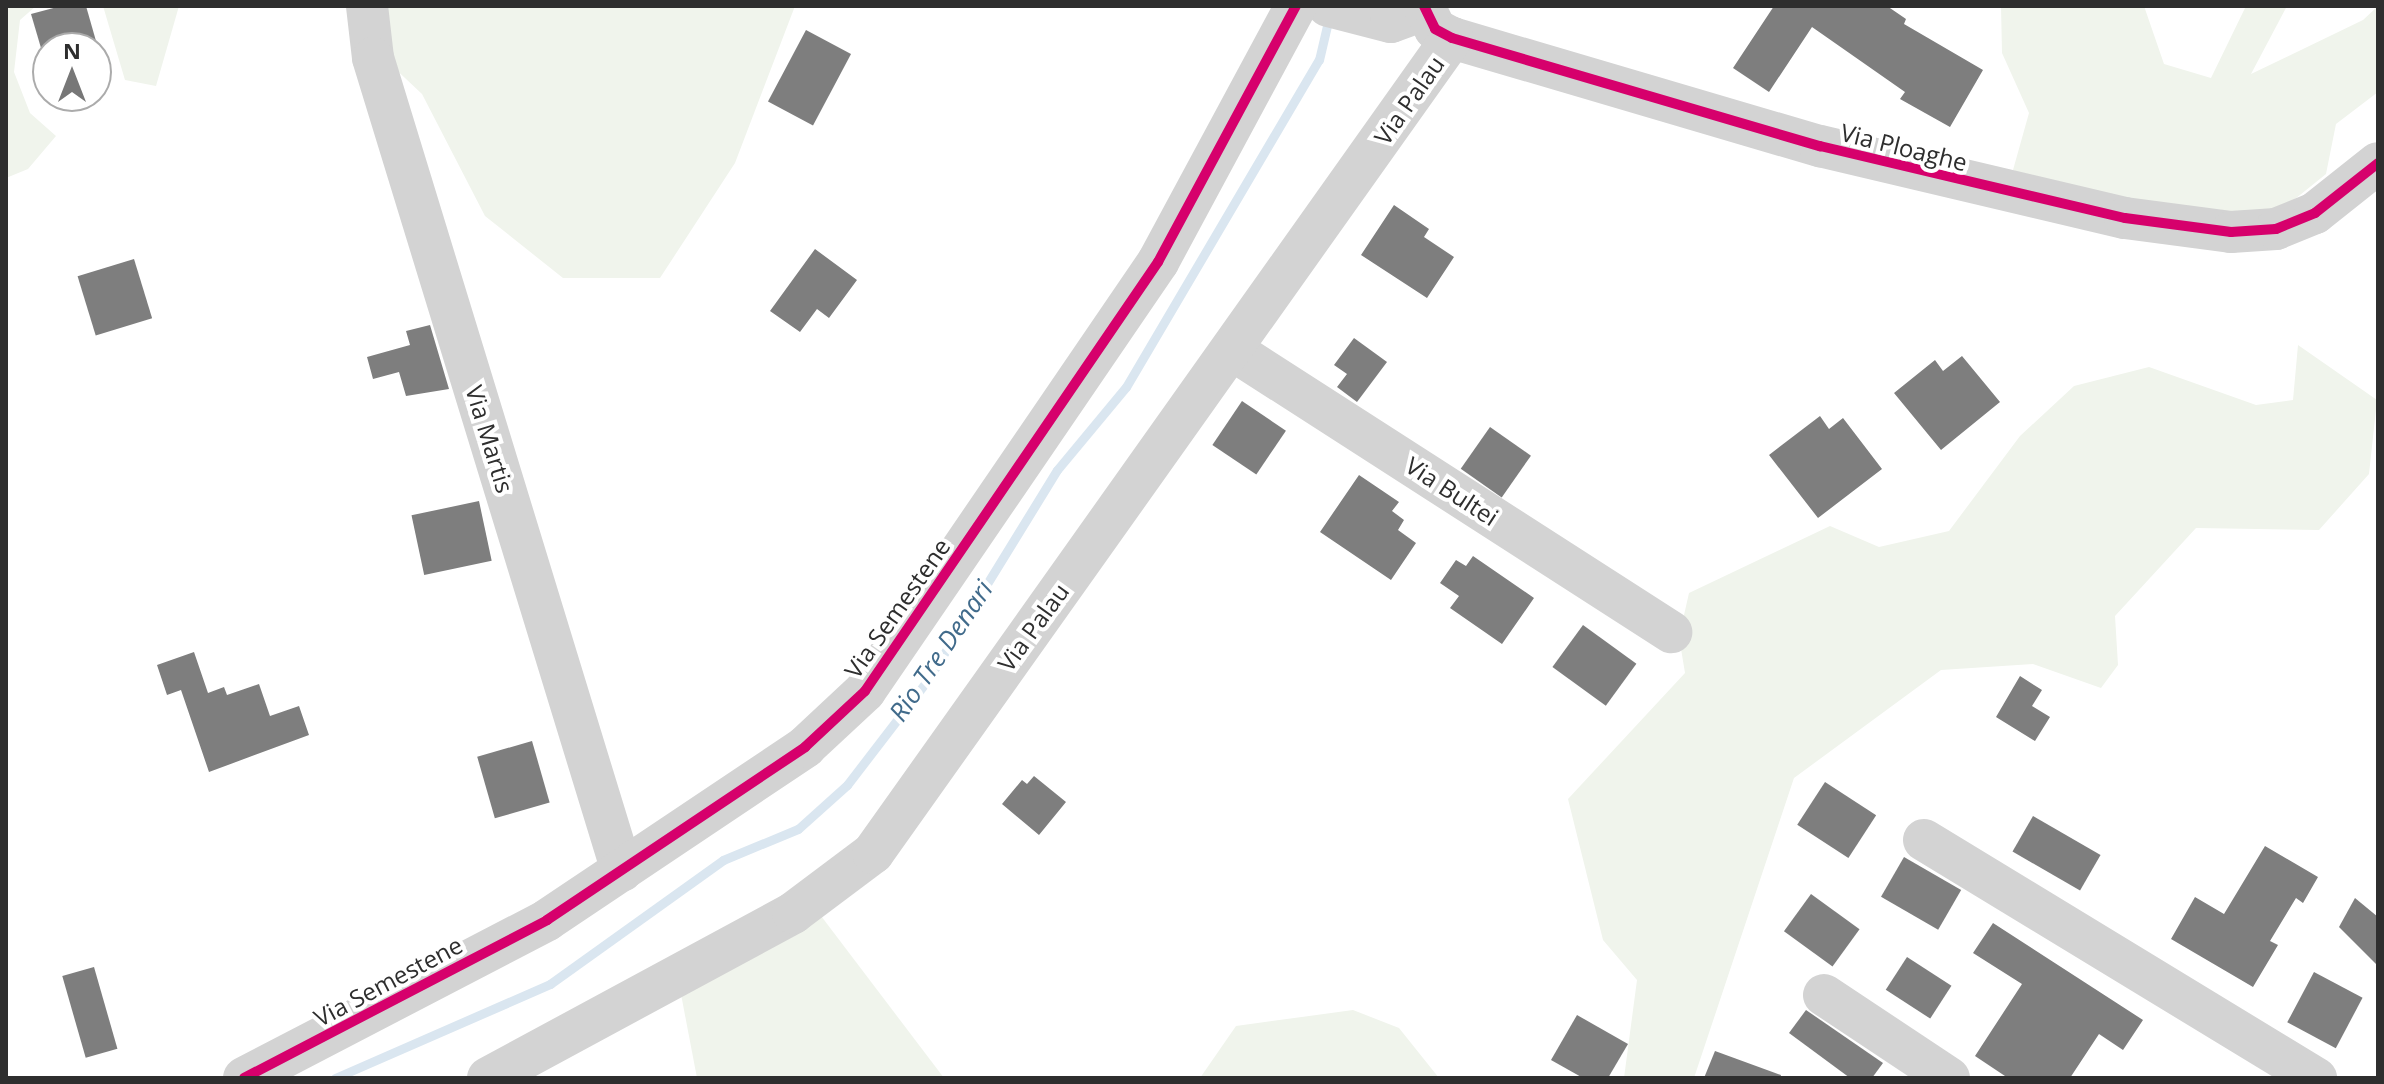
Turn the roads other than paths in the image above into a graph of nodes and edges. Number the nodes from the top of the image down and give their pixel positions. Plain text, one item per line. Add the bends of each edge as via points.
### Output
1 (367, 6) edge
2 (1296, 6) edge
3 (1328, 6) edge
4 (1434, 18) edge
5 (2378, 163) edge
6 (1234, 351) junction
7 (1671, 632) dead end
8 (1924, 840) dead end
9 (622, 871) junction
10 (1824, 995) dead end
11 (244, 1078) edge
12 (488, 1078) edge
13 (1949, 1078) edge
14 (2316, 1078) edge

1 - 9 street, Via Martis via 373,58
2 - 9 street, Via Semestene via 1158,262 865,691 805,747
3 - 4 street via 1377,21
4 - 5 street, Via Ploaghe via 1938,177 2195,229 2246,232 2290,225 2315,213
4 - 6 street, Via Palau
6 - 7 street, Via Bultei
6 - 12 street, Via Palau via 864,863 793,913
8 - 14 street
9 - 11 street, Via Semestene via 547,920
10 - 13 street

